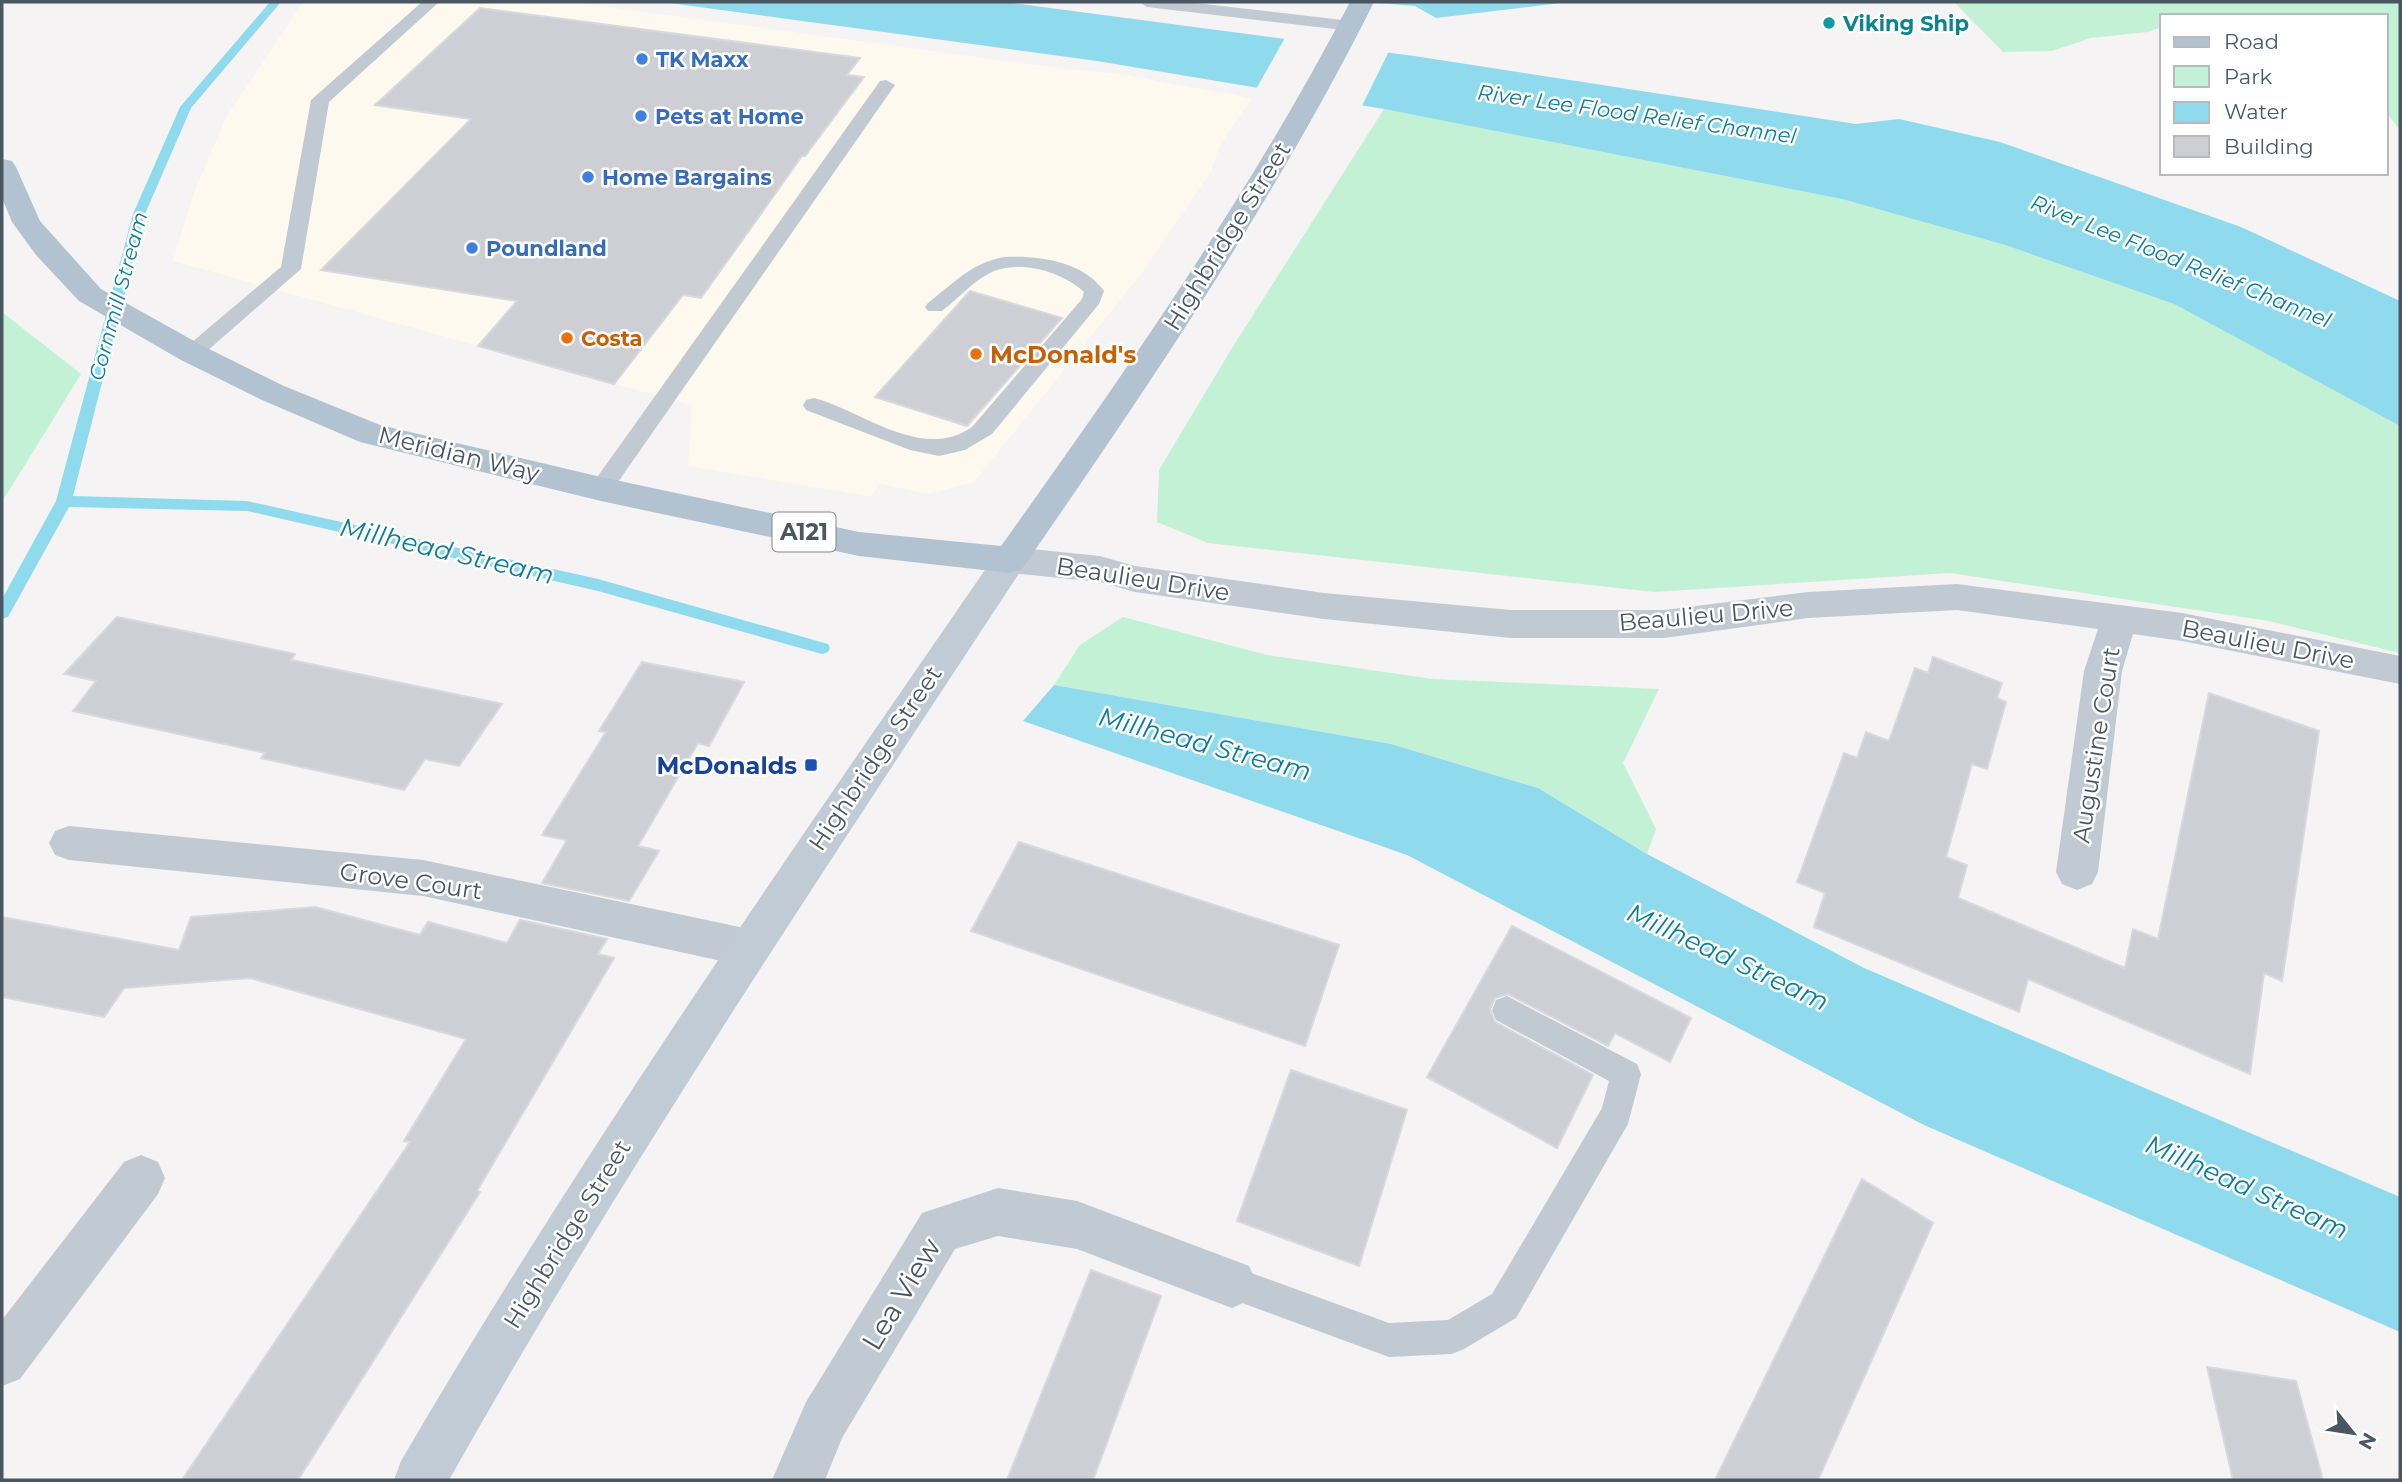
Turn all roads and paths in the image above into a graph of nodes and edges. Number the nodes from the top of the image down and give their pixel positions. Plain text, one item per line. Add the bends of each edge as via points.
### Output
1 (1147, 2) edge
2 (430, 3) edge
3 (1352, 22) edge
4 (886, 85) dead end
5 (2, 167) edge
6 (935, 307) dead end
7 (192, 353) junction
8 (814, 405) dead end
9 (601, 489) junction
10 (1010, 560) junction
11 (2119, 619) junction
12 (2400, 670) edge
13 (69, 843) dead end
14 (2077, 872) dead end
15 (748, 948) junction
16 (1507, 1010) dead end
17 (141, 1178) dead end
18 (1232, 1283) joint
19 (2, 1361) edge
20 (420, 1480) edge
21 (798, 1480) edge

1 - 3 lane
2 - 7 lane via 320,100 291,269
3 - 10 main road, Highbridge Street via 1246,212 1188,304
4 - 9 lane
5 - 7 main road, Meridian Way / A121 via 26,222 90,295
6 - 8 lane via 991,265 1052,268 1082,280 1094,291 1092,300 984,429 965,442 940,448 917,444
7 - 9 main road, Meridian Way / A121 via 371,434
9 - 10 main road, Meridian Way / A121 via 859,544
10 - 11 street, Beaulieu Drive via 1100,569 1135,579 1324,606 1511,624 1664,624 1808,605 1957,597
10 - 15 main road, Highbridge Street
11 - 12 street, Beaulieu Drive via 2182,626
11 - 14 street, Augustine Court via 2103,671
13 - 15 street, Grove Court via 423,878
15 - 20 main road, Highbridge Street via 502,1337
16 - 18 lane via 1626,1074 1617,1113 1504,1306 1452,1337 1389,1340
17 - 19 street
18 - 21 street, Lea View via 1077,1225 998,1212 939,1230 824,1420

